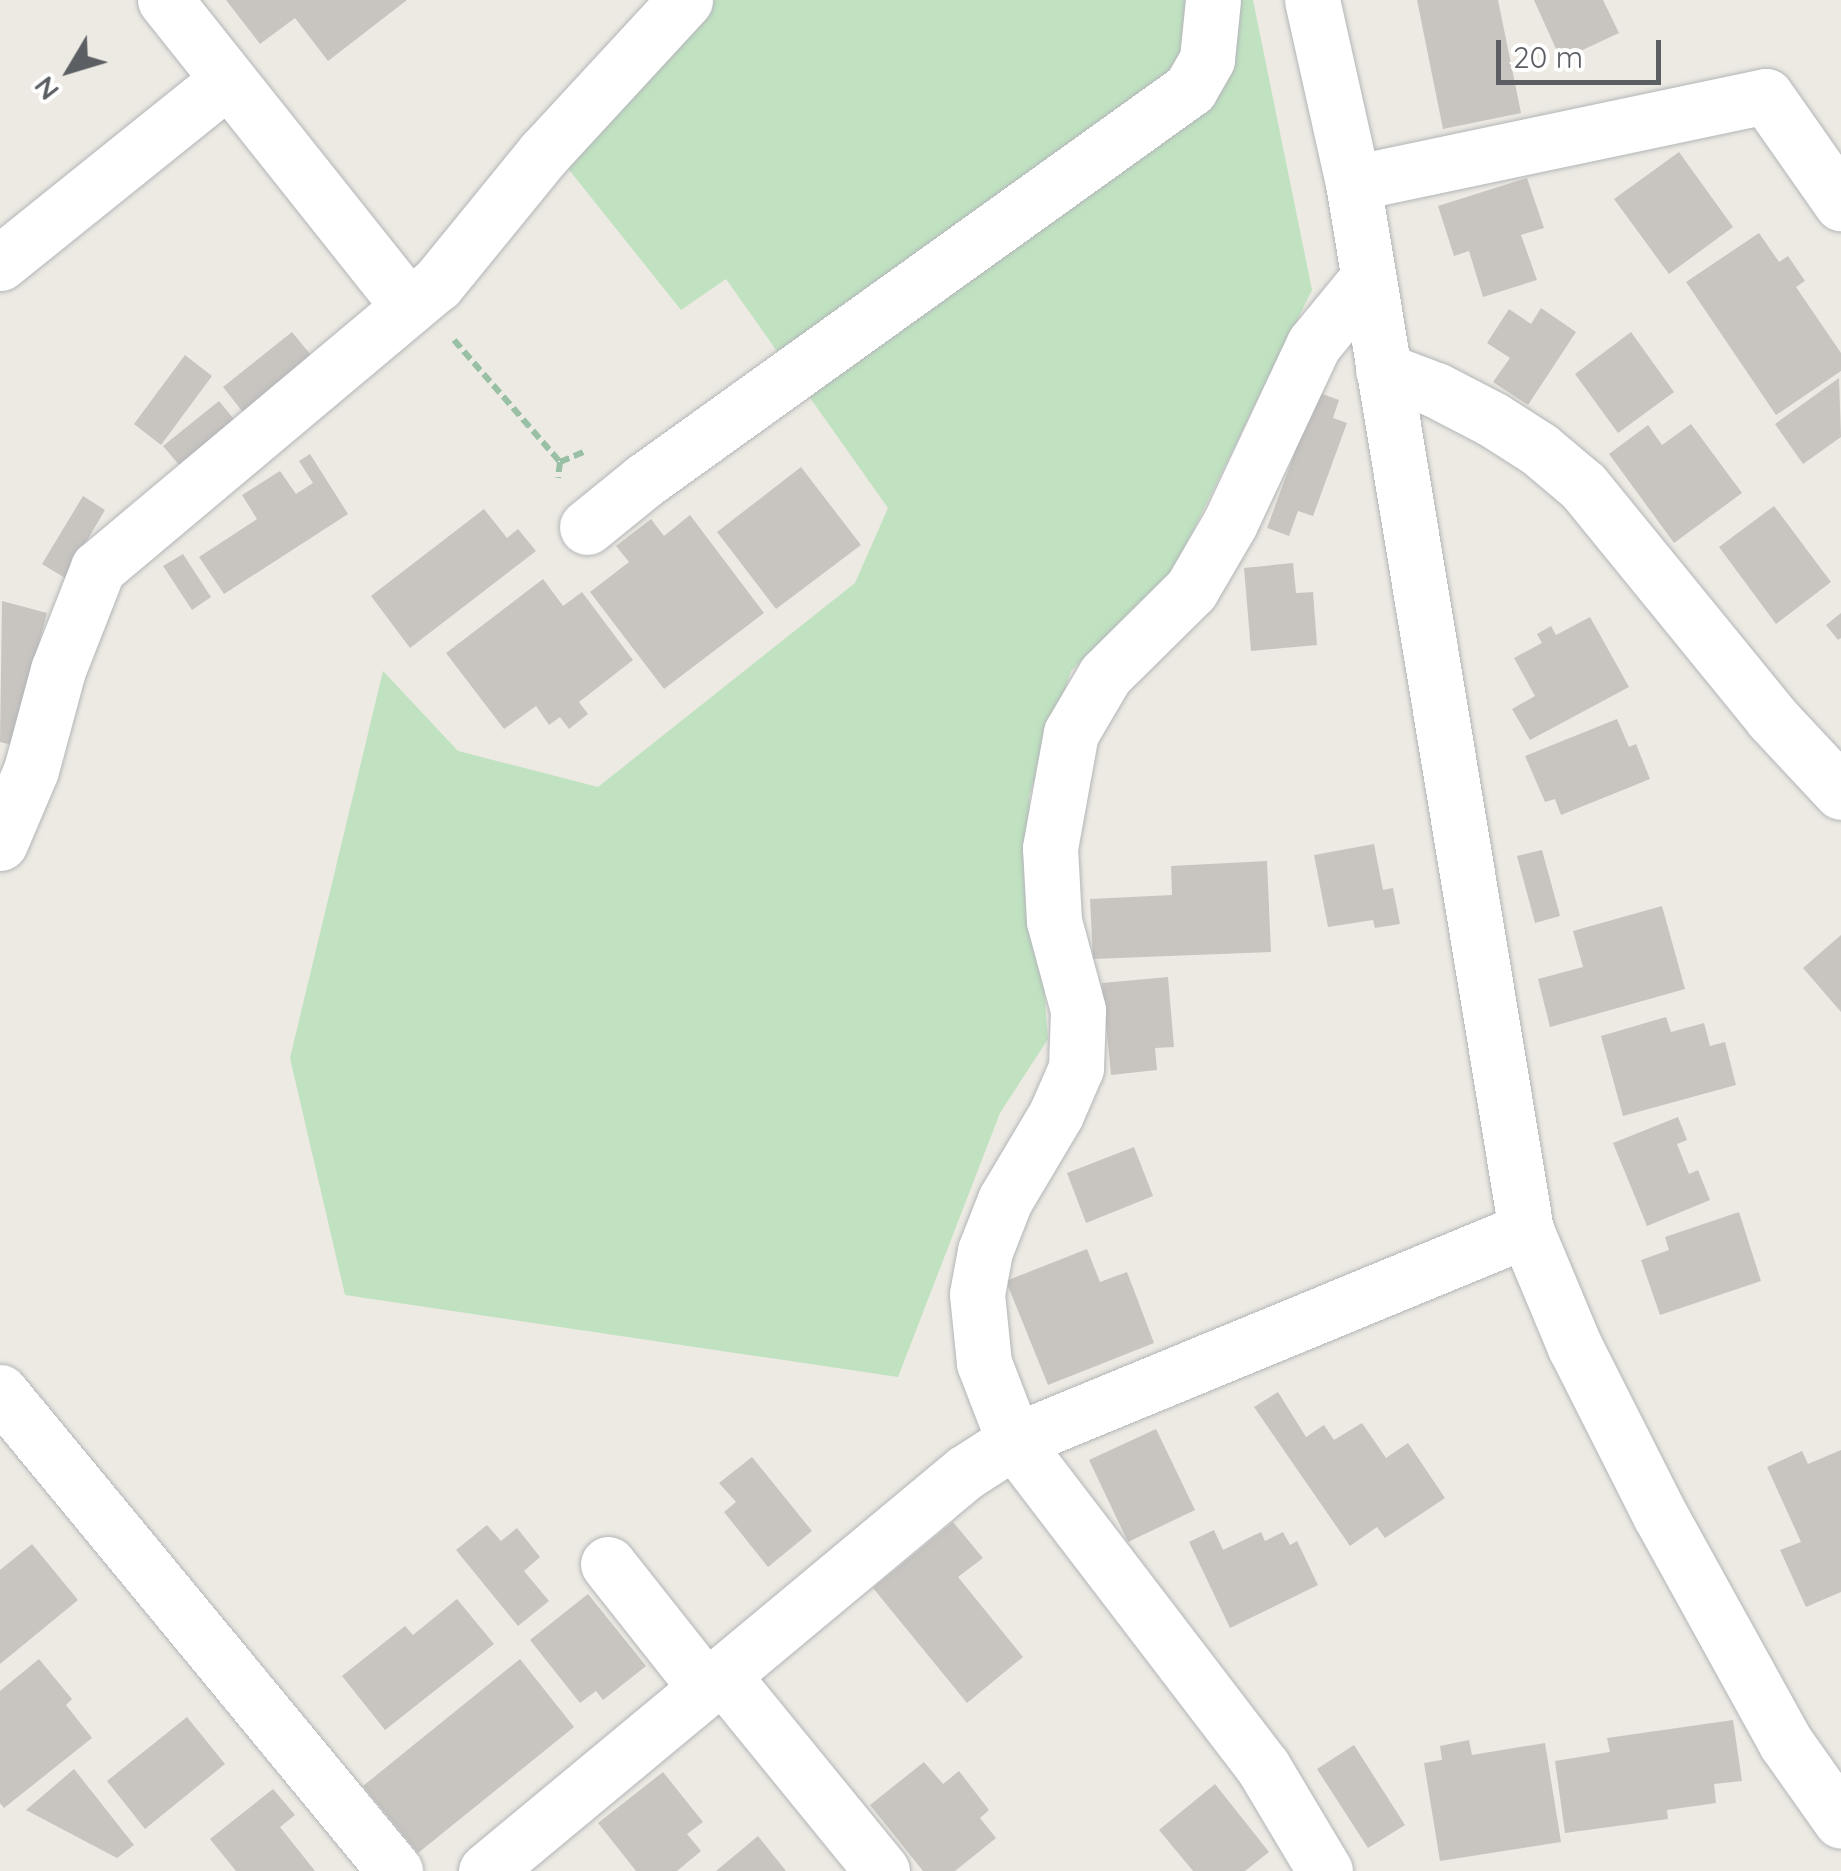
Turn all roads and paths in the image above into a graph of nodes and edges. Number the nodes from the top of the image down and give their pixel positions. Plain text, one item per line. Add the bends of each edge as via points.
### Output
1 (164, 0) edge
2 (686, 0) edge
3 (1213, 0) edge
4 (1312, 0) edge
5 (228, 80) junction
6 (1353, 183) junction
7 (1841, 203) edge
8 (0, 263) edge
9 (1368, 278) junction
10 (413, 303) junction
11 (1382, 370) junction
12 (587, 528) joint
13 (1841, 792) edge
14 (0, 843) edge
15 (1526, 1230) junction
16 (0, 1392) edge
17 (1014, 1441) junction
18 (608, 1564) dead end
19 (714, 1682) junction
20 (1841, 1821) edge
21 (395, 1871) edge
22 (486, 1871) edge
23 (882, 1871) edge
24 (1325, 1871) edge

1 - 5 street
2 - 10 street
3 - 12 street via 1206,60 1190,89
4 - 6 street
5 - 8 street
5 - 10 street
6 - 7 street via 1766,96
6 - 9 street
9 - 11 street
9 - 17 street via 1314,344 1230,523 1190,590 1105,676 1072,732 1050,848 1054,921 1078,1010 1076,1068 1005,1200 977,1294 984,1363
10 - 12 path via 560,462 557,493
10 - 14 street via 98,568 58,670 32,770
11 - 13 street via 1492,419 1583,486
11 - 15 street
15 - 17 street
15 - 20 street via 1575,1347 1660,1514 1786,1743
16 - 21 street
17 - 19 street via 966,1472
17 - 24 street via 1263,1767
18 - 19 street
19 - 22 street
19 - 23 street

